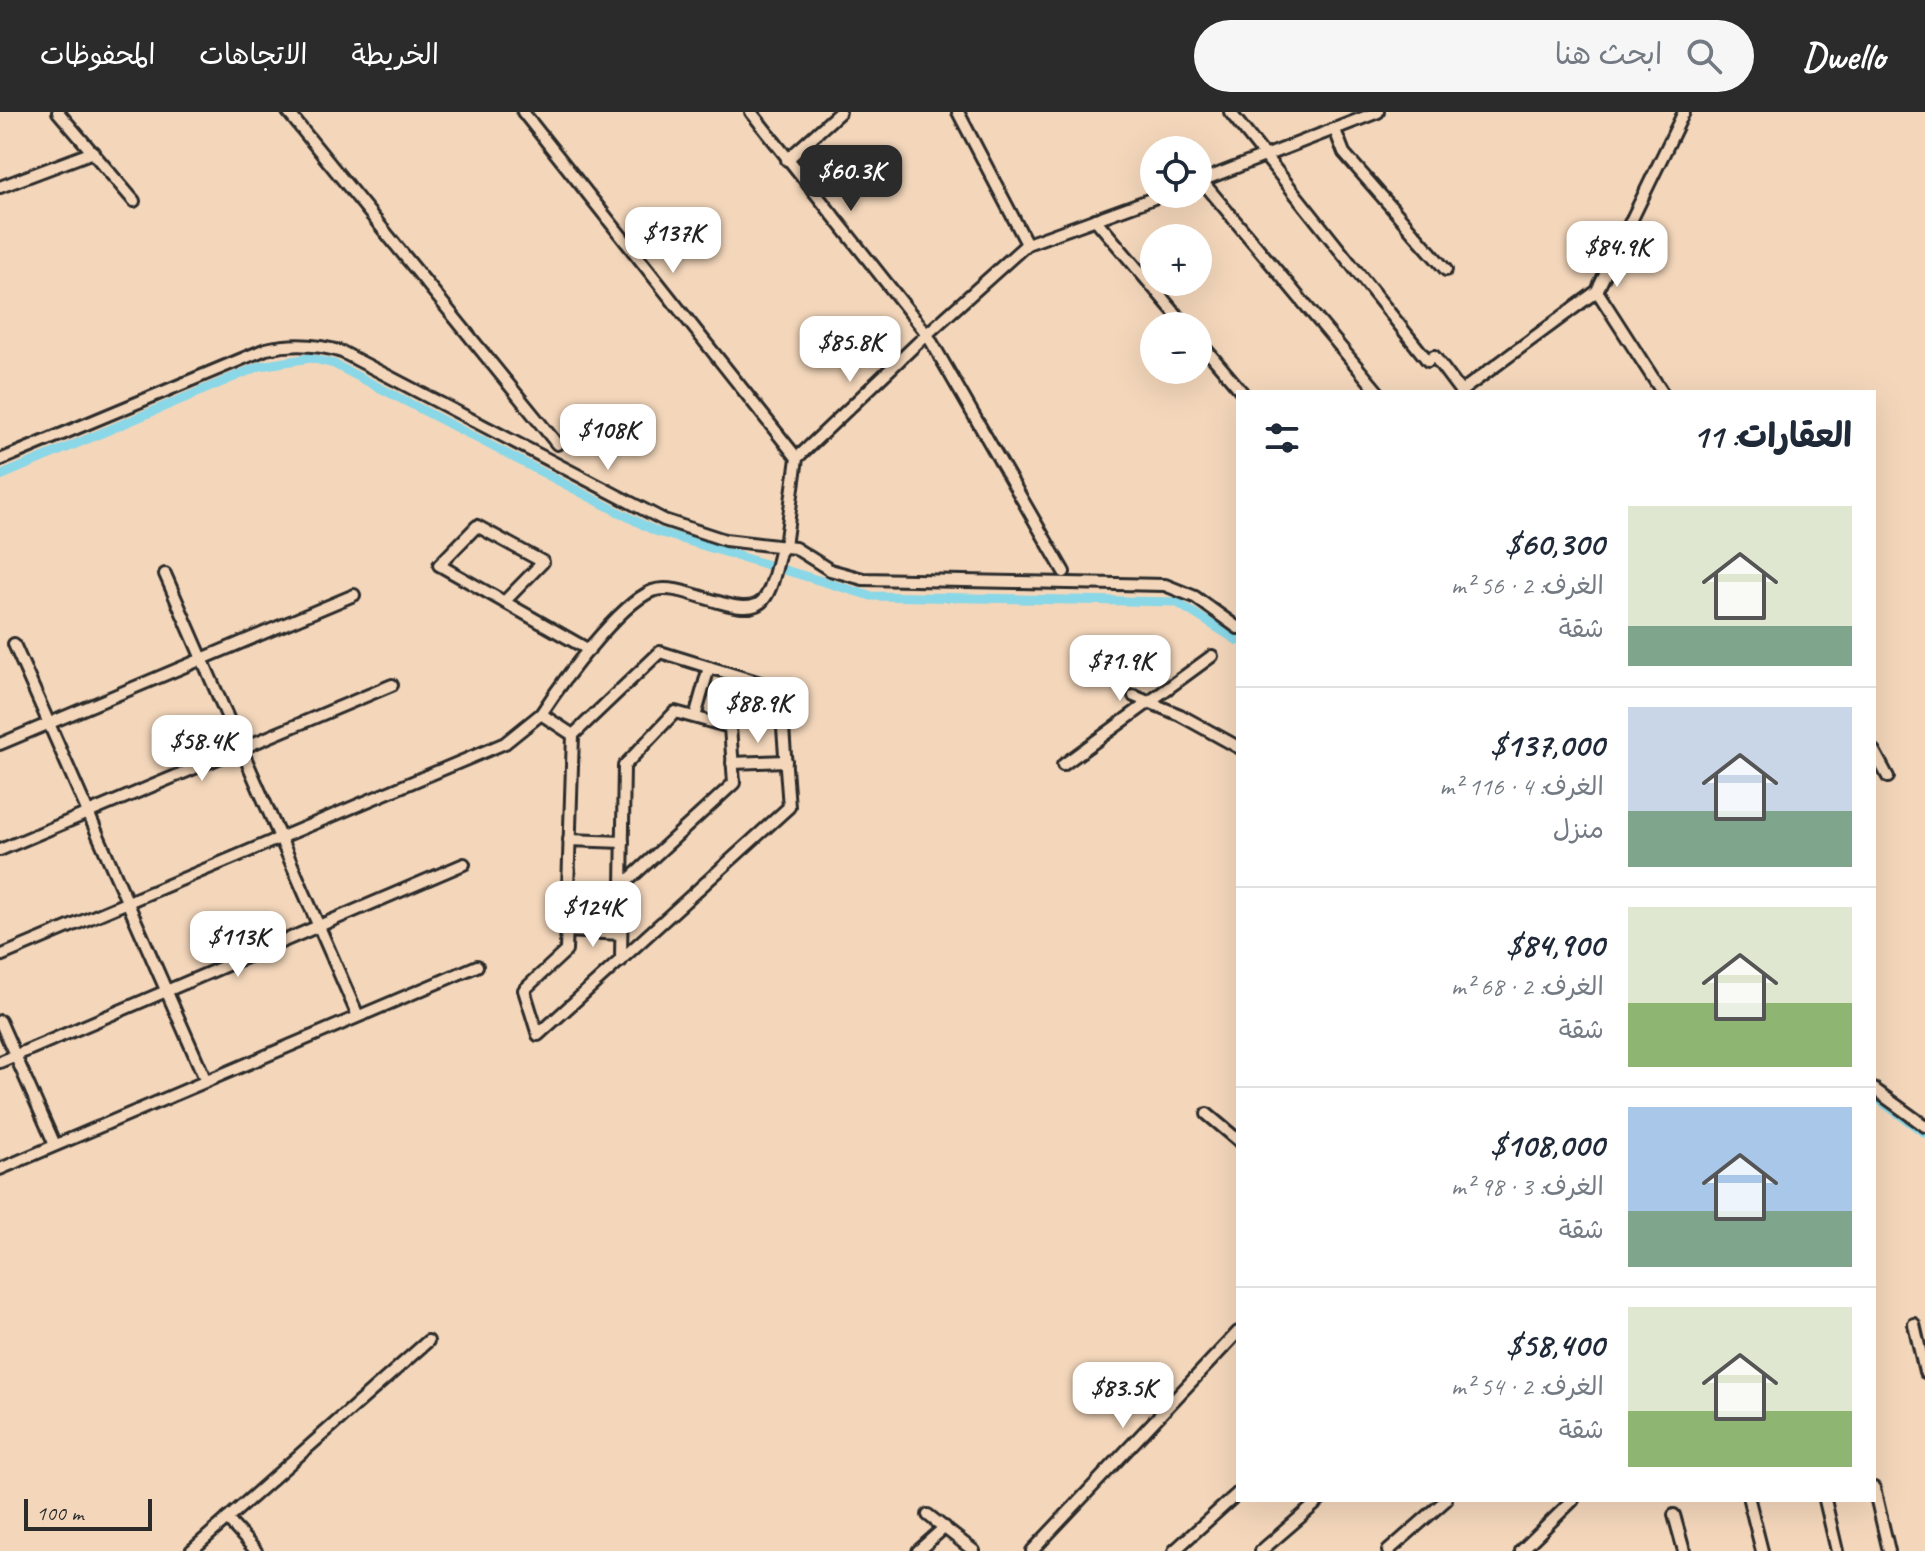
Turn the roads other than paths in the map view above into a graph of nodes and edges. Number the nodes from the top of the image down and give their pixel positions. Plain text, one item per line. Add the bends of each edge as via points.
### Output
1 (58, 112) edge
2 (288, 112) edge
3 (523, 112) edge
4 (751, 112) edge
5 (840, 112) edge
6 (958, 112) edge
7 (1230, 112) edge
8 (1378, 112) edge
9 (1684, 112) edge
10 (1335, 130) junction
11 (93, 152) junction
12 (1263, 156) junction
13 (787, 160) junction
14 (1212, 176) edge
15 (0, 187) edge
16 (1212, 195) edge
17 (134, 201) dead end
18 (1140, 203) edge
19 (1095, 219) junction
20 (1027, 244) junction
21 (1446, 270) dead end
22 (1597, 291) junction
23 (1174, 312) edge
24 (927, 334) junction
25 (1212, 357) edge
26 (1240, 390) edge
27 (1376, 390) edge
28 (1458, 390) edge
29 (1463, 390) edge
30 (1661, 390) edge
31 (557, 444) dead end
32 (797, 458) junction
33 (0, 460) edge
34 (782, 549) junction
35 (1064, 572) dead end
36 (165, 574) dead end
37 (354, 595) dead end
38 (505, 601) junction
39 (1236, 627) edge
40 (14, 644) dead end
41 (589, 650) junction
42 (1212, 656) dead end
43 (202, 659) junction
44 (709, 667) junction
45 (392, 685) dead end
46 (1134, 696) dead end
47 (1150, 702) junction
48 (541, 714) junction
49 (695, 717) junction
50 (49, 723) junction
51 (573, 735) junction
52 (0, 744) edge
53 (1236, 746) edge
54 (241, 749) junction
55 (1876, 755) edge
56 (786, 761) junction
57 (732, 763) junction
58 (1063, 765) dead end
59 (1888, 777) dead end
60 (88, 813) junction
61 (280, 838) junction
62 (569, 840) junction
63 (623, 842) junction
64 (0, 850) edge
65 (464, 864) dead end
66 (622, 886) junction
67 (128, 903) junction
68 (319, 926) junction
69 (566, 931) junction
70 (621, 934) junction
71 (0, 956) edge
72 (621, 961) junction
73 (477, 966) dead end
74 (166, 991) junction
75 (358, 1016) junction
76 (0, 1021) edge
77 (15, 1055) junction
78 (0, 1062) edge
79 (206, 1081) junction
80 (1876, 1090) edge
81 (1207, 1114) dead end
82 (1925, 1126) edge
83 (1236, 1138) edge
84 (55, 1145) junction
85 (0, 1169) edge
86 (1914, 1324) dead end
87 (1236, 1334) edge
88 (428, 1341) dead end
89 (1925, 1372) edge
90 (1236, 1495) edge
91 (1876, 1496) edge
92 (1318, 1502) edge
93 (1444, 1502) edge
94 (1571, 1502) edge
95 (1750, 1502) edge
96 (1825, 1502) edge
97 (928, 1515) dead end
98 (1674, 1515) dead end
99 (227, 1519) junction
100 (945, 1527) junction
101 (191, 1551) edge
102 (256, 1551) edge
103 (918, 1551) edge
104 (974, 1551) edge
105 (1032, 1551) edge
106 (1174, 1551) edge
107 (1261, 1551) edge
108 (1388, 1551) edge
109 (1521, 1551) edge
110 (1684, 1551) edge
111 (1762, 1551) edge
112 (1837, 1551) edge
113 (1889, 1551) edge

1 - 11 street
2 - 31 street
3 - 32 street
4 - 13 street
5 - 13 street
6 - 20 street
7 - 12 street
8 - 10 street
9 - 22 street
10 - 12 street
10 - 21 street via 1344,153
11 - 15 street
11 - 17 street
12 - 14 street
12 - 28 street
13 - 24 street
16 - 27 street
18 - 19 street
19 - 20 street
19 - 23 street
20 - 24 street
22 - 29 street
22 - 30 street
24 - 32 street
24 - 35 street
25 - 26 street
32 - 34 street
33 - 34 street via 250,355 304,344 342,352 664,520 725,540
34 - 39 street via 795,548 830,570 863,579 1165,585 1195,597
34 - 41 street via 758,604 741,608 680,590 656,590 635,603
36 - 43 street
37 - 43 street
38 - 38 street via 439,565 477,526 543,562
38 - 41 street
40 - 50 street
41 - 48 street
42 - 47 street
43 - 50 street
43 - 54 street
44 - 49 street
44 - 51 street via 660,652
44 - 56 street via 780,689
45 - 54 street
46 - 47 street
47 - 53 street
47 - 58 street
48 - 51 street
48 - 61 street via 505,743
49 - 57 street via 730,727
49 - 63 street via 675,712 624,766
50 - 52 street
50 - 60 street
51 - 62 street
54 - 60 street
54 - 61 street
55 - 59 street
56 - 57 street
56 - 72 street via 789,807
57 - 66 street via 734,783
60 - 64 street
60 - 67 street
61 - 67 street
61 - 68 street
62 - 63 street
62 - 69 street
63 - 66 street
65 - 68 street
66 - 70 street
67 - 71 street
67 - 74 street
68 - 74 street
68 - 75 street
69 - 70 street
69 - 72 street via 566,951 524,990 538,1035
70 - 72 street
73 - 75 street
74 - 77 street
74 - 79 street
75 - 79 street
76 - 77 street
77 - 78 street
77 - 84 street
79 - 84 street
80 - 82 street
81 - 83 street
84 - 85 street
86 - 89 street
87 - 105 street
88 - 99 street
90 - 106 street
91 - 113 street
92 - 107 street
93 - 108 street
94 - 109 street
95 - 111 street
96 - 112 street
97 - 100 street
98 - 110 street
99 - 101 street
99 - 102 street
100 - 103 street
100 - 104 street

